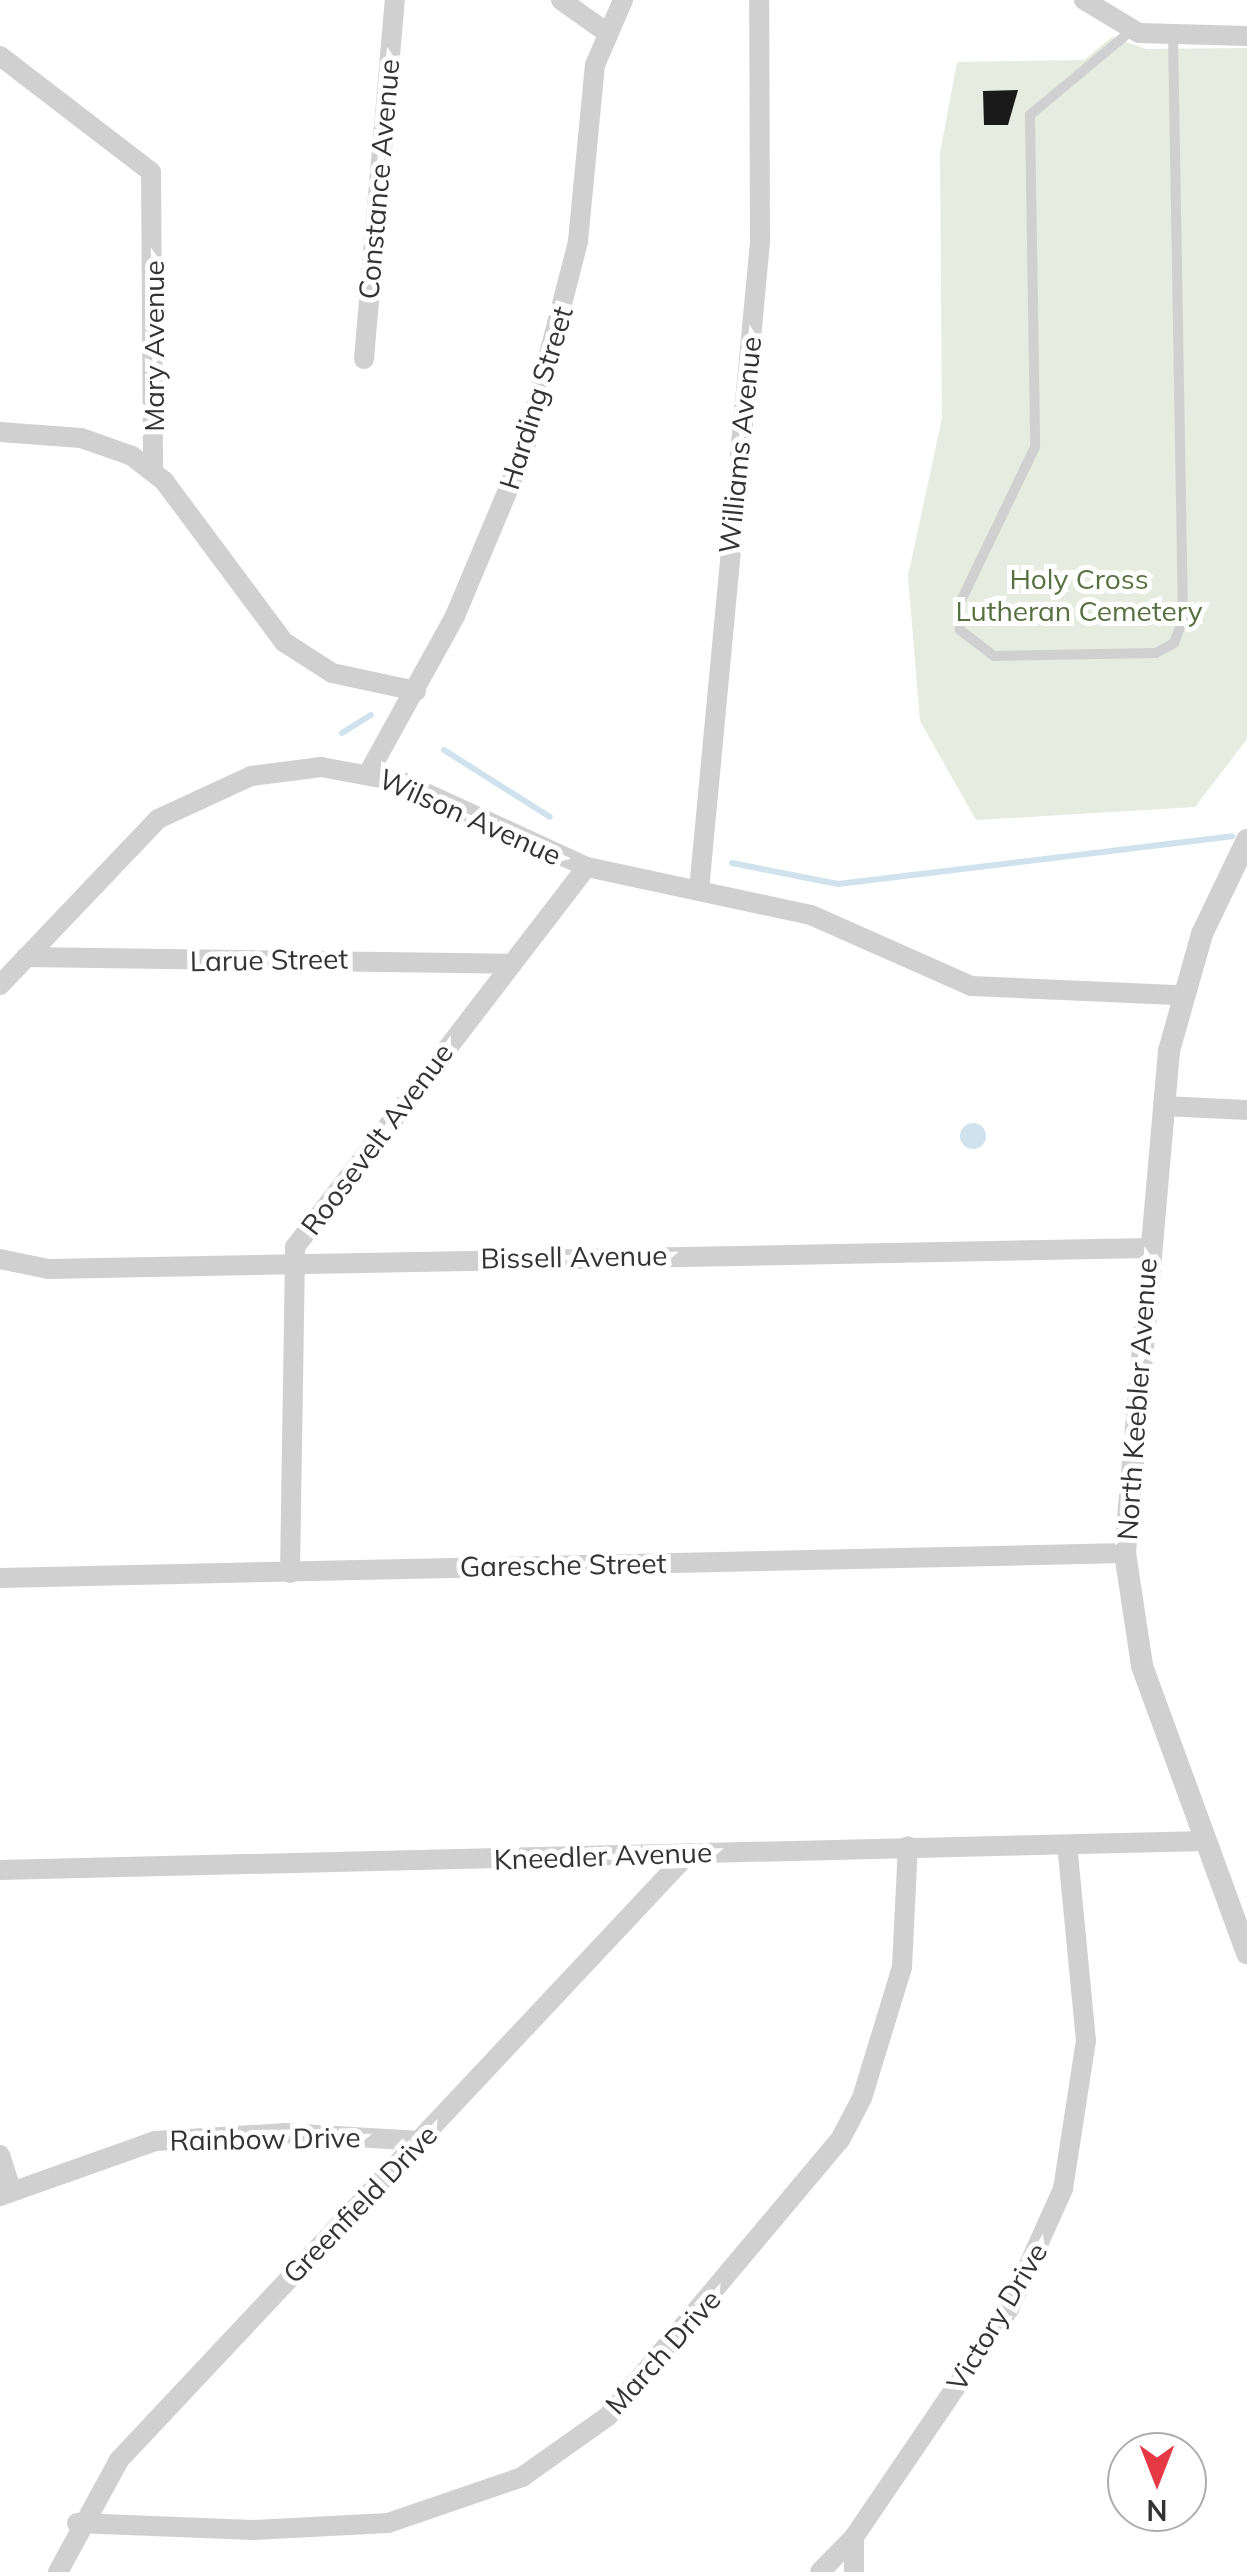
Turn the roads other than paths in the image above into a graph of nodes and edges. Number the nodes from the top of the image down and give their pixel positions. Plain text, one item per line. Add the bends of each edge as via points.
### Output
1 (395, 0) edge
2 (561, 0) edge
3 (623, 0) edge
4 (759, 0) edge
5 (1084, 0) edge
6 (1132, 30) junction
7 (606, 32) junction
8 (1173, 36) junction
9 (1247, 36) edge
10 (0, 56) edge
11 (364, 359) dead end
12 (0, 432) edge
13 (153, 471) junction
14 (416, 691) junction
15 (369, 772) junction
16 (1247, 840) edge
17 (588, 868) junction
18 (699, 890) junction
19 (26, 957) junction
20 (512, 964) junction
21 (0, 985) edge
22 (1181, 995) junction
23 (1163, 1106) junction
24 (1247, 1110) edge
25 (1149, 1248) junction
26 (0, 1259) edge
27 (290, 1264) junction
28 (1125, 1553) junction
29 (290, 1573) junction
30 (0, 1578) edge
31 (1206, 1841) junction
32 (1067, 1845) junction
33 (908, 1846) junction
34 (689, 1853) junction
35 (0, 1870) edge
36 (1247, 1954) edge
37 (421, 2141) junction
38 (0, 2155) edge
39 (6, 2192) edge
40 (77, 2522) junction
41 (854, 2537) junction
42 (58, 2572) edge
43 (820, 2572) edge
44 (854, 2572) edge

1 - 11 street, Constance Avenue
2 - 7 street
3 - 7 street, Harding Street
4 - 18 street, Williams Avenue via 760,242
5 - 6 street
6 - 8 street
6 - 8 lane via 1030,115 1035,448 958,607 960,630 994,656 1156,653 1174,643 1182,619
7 - 14 street, Harding Street via 590,97 578,241 544,389 492,535
8 - 9 street
10 - 13 street, Mary Avenue via 151,172
12 - 13 street via 81,438
13 - 14 street via 284,642 332,673
14 - 15 street, Harding Street
15 - 17 street, Wilson Avenue
15 - 19 street, Wilson Avenue via 289,769 185,802 139,833
16 - 22 street, North Keebler Avenue
17 - 18 street, Wilson Avenue
17 - 20 street, Roosevelt Avenue
18 - 22 street, Wilson Avenue via 811,915 971,986
19 - 20 street, Larue Street
19 - 21 street, Wilson Avenue
20 - 27 street, Roosevelt Avenue
22 - 23 street, North Keebler Avenue
23 - 24 street
23 - 25 street, North Keebler Avenue
25 - 27 street, Bissell Avenue
25 - 28 street, North Keebler Avenue
26 - 27 street, Bissell Avenue via 48,1269
27 - 29 street, Roosevelt Avenue
28 - 29 street, Garesche Street
28 - 31 street, North Keebler Avenue via 1142,1666
29 - 30 street, Garesche Street
31 - 32 street, Kneedler Avenue
31 - 36 street, North Keebler Avenue
32 - 33 street, Kneedler Avenue
32 - 41 street, Victory Drive via 1086,2042 1063,2189 1009,2308
33 - 34 street, Kneedler Avenue
33 - 40 street, March Drive via 894,2010 855,2112 608,2416 522,2476 388,2522 253,2530
34 - 35 street, Kneedler Avenue
34 - 37 street, Greenfield Drive
37 - 39 street, Rainbow Drive via 199,2136 102,2153
37 - 40 street, Greenfield Drive via 119,2460
38 - 39 street
40 - 42 street, Greenfield Drive
41 - 43 street, Victory Drive
41 - 44 street

